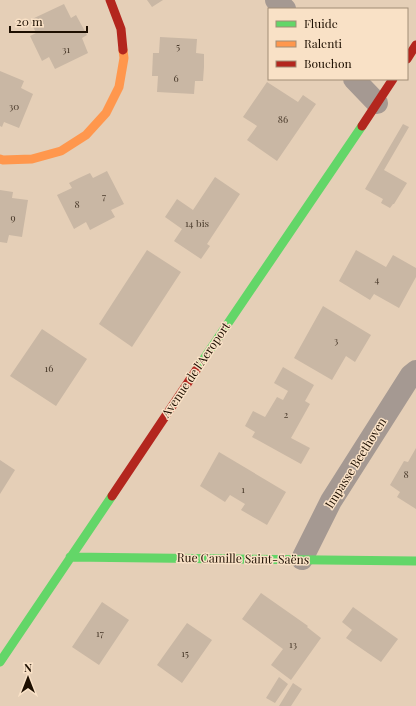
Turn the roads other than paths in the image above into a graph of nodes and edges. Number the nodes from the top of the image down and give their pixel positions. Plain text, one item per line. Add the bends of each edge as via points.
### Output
1 (110, 0) edge
2 (276, 0) edge
3 (284, 8) edge
4 (416, 45) edge
5 (408, 57) edge
6 (355, 80) edge
7 (392, 80) edge
8 (377, 103) junction
9 (0, 159) edge
10 (416, 371) edge
11 (70, 557) junction
12 (302, 560) junction
13 (416, 561) edge
14 (0, 662) edge

1 - 9 street via 121,29 124,58 119,87 106,114 86,135 61,151 32,159
2 - 3 street
4 - 5 street
6 - 8 street
7 - 8 street, Avenue de l'Aeroport
8 - 11 street, Avenue de l'Aeroport
10 - 12 street, Impasse Beethoven via 331,501
11 - 12 street, Rue Camille Saint-Saëns
11 - 14 street, Avenue de l'Aeroport
12 - 13 street, Rue Camille Saint-Saëns

